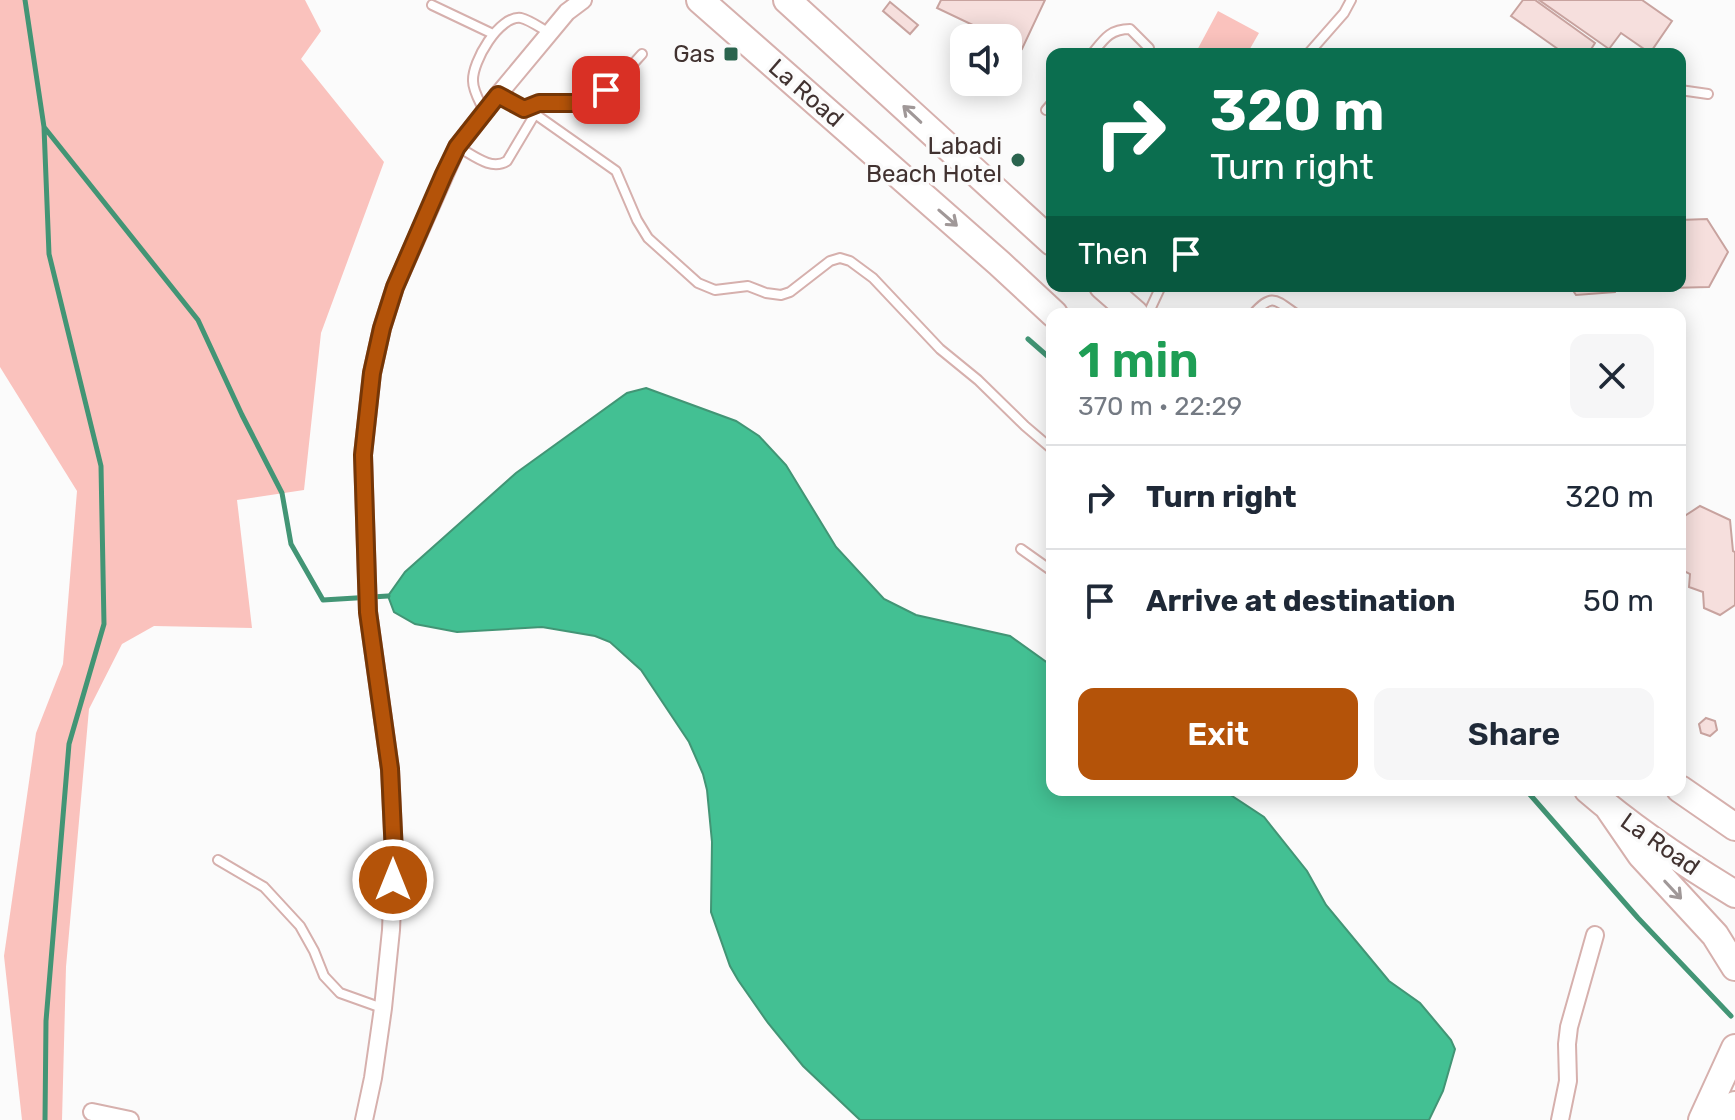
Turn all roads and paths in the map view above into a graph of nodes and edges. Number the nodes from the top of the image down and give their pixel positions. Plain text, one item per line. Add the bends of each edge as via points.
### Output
1 (583, 0) edge
2 (700, 0) edge
3 (787, 0) edge
4 (1351, 0) edge
5 (432, 5) dead end
6 (570, 6) edge
7 (550, 33) junction
8 (493, 34) junction
9 (1097, 48) edge
10 (1149, 48) edge
11 (1313, 48) edge
12 (642, 54) dead end
13 (1686, 91) edge
14 (1708, 94) dead end
15 (498, 95) junction
16 (524, 109) junction
17 (484, 112) junction
18 (535, 114) junction
19 (457, 147) junction
20 (1046, 237) edge
21 (1110, 292) edge
22 (1048, 308) edge
23 (1128, 308) edge
24 (1258, 308) edge
25 (1287, 308) edge
26 (1046, 443) edge
27 (1021, 549) dead end
28 (1046, 567) edge
29 (1686, 793) edge
30 (1598, 798) edge
31 (1735, 827) edge
32 (218, 860) dead end
33 (1735, 894) edge
34 (1595, 935) dead end
35 (1735, 967) edge
36 (383, 1008) junction
37 (1735, 1048) edge
38 (1735, 1105) edge
39 (92, 1112) dead end
40 (130, 1120) edge
41 (364, 1120) edge
42 (1560, 1120) edge
43 (1702, 1120) edge
44 (1729, 1120) edge

1 - 6 street
2 -> 22 main road, La Road
20 -> 3 main road
4 - 11 lane
5 - 8 lane
6 - 7 street
7 - 8 lane via 521,18
7 - 15 street
8 - 17 lane via 472,80
9 - 10 lane via 1118,29 1130,29
12 - 16 lane via 606,90 575,103 539,103
13 - 14 lane
15 - 16 lane
15 - 17 street
16 - 18 lane
17 - 19 street
18 - 19 lane via 500,166
18 - 26 lane via 616,171 648,238 698,283 715,290 748,286 781,295 830,261 850,261
19 - 36 street via 395,287 372,373 363,455 368,612 390,769 394,854
21 - 23 main road
24 - 25 lane via 1271,300
27 - 28 lane
29 - 31 main road
30 - 33 main road, La Road
30 -> 35 main road via 1641,855 1715,935
32 - 36 lane via 264,887 300,926 324,976 340,993
34 - 42 street via 1569,1027 1568,1081
36 - 41 street
37 - 43 main road
38 - 44 main road
39 - 40 street

